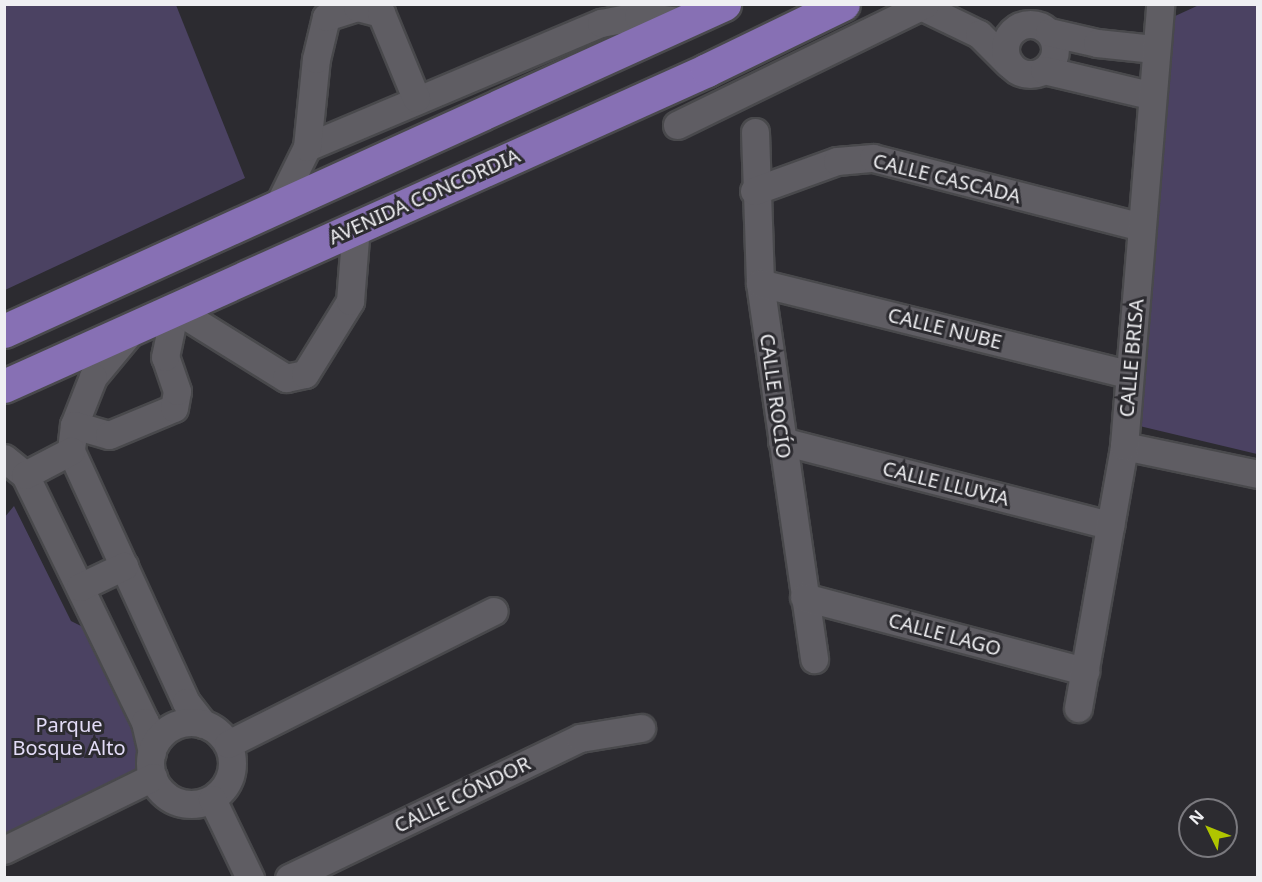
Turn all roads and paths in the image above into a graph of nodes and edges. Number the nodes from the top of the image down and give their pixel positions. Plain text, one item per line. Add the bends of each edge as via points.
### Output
1 (724, 4) edge
2 (843, 4) edge
3 (1160, 4) edge
4 (923, 5) edge
5 (380, 9) edge
6 (326, 11) edge
7 (1028, 20) edge
8 (688, 22) junction
9 (1154, 49) junction
10 (1009, 64) junction
11 (706, 70) junction
12 (1044, 70) junction
13 (785, 74) junction
14 (1150, 95) junction
15 (416, 98) junction
16 (677, 125) dead end
17 (754, 132) dead end
18 (307, 147) junction
19 (754, 191) junction
20 (279, 204) junction
21 (356, 226) junction
22 (1141, 227) junction
23 (760, 283) junction
24 (175, 309) junction
25 (134, 327) junction
26 (4, 331) edge
27 (1129, 374) junction
28 (4, 386) edge
29 (73, 438) junction
30 (782, 441) junction
31 (1124, 446) junction
32 (4, 458) edge
33 (1257, 474) edge
34 (25, 475) junction
35 (1110, 525) junction
36 (124, 566) junction
37 (80, 587) junction
38 (804, 597) junction
39 (494, 611) dead end
40 (814, 659) dead end
41 (1085, 671) junction
42 (1078, 708) dead end
43 (203, 724) junction
44 (641, 728) dead end
45 (228, 744) junction
46 (153, 764) junction
47 (212, 799) junction
48 (4, 850) edge
49 (250, 878) edge
50 (289, 878) edge

1 - 8 main road
2 - 11 main road, AVENIDA CONCORDIA
3 - 9 street, CALLE BRISA
4 - 10 street via 979,34
4 - 13 street
5 - 6 street
5 - 15 street
6 - 18 street via 316,59
7 - 9 street via 1097,43
7 - 10 street via 1006,42
7 - 12 street via 1055,51
8 - 15 street via 638,16 602,22
8 - 20 main road
9 - 14 street, CALLE BRISA
10 - 12 street via 1029,75
11 - 13 street
11 - 21 main road, AVENIDA CONCORDIA
12 - 14 street
13 - 16 street
14 - 22 street, CALLE BRISA
15 - 18 street
17 - 19 street, CALLE ROCÍO
18 - 20 street
19 - 22 street, CALLE CASCADA via 837,161 873,158
19 - 23 street, CALLE ROCÍO
20 - 26 main road
21 - 24 main road, AVENIDA CONCORDIA
21 - 24 street via 350,301 305,374 286,378
22 - 27 street, CALLE BRISA
23 - 27 street, CALLE NUBE
23 - 30 street, CALLE ROCÍO
24 - 25 main road, AVENIDA CONCORDIA
24 - 29 street via 165,357 177,391 174,408 109,435
25 - 28 main road, AVENIDA CONCORDIA
25 - 29 street via 93,377
27 - 31 street, CALLE BRISA
29 - 34 street
29 - 36 street
30 - 35 street, CALLE LLUVIA
30 - 38 street, CALLE ROCÍO
31 - 33 street
31 - 35 street, CALLE BRISA
32 - 34 street
34 - 37 street
35 - 41 street, CALLE BRISA
36 - 37 street
36 - 43 street via 186,702
37 - 46 street via 145,722
38 - 40 street, CALLE ROCÍO
38 - 41 street, CALLE LAGO
39 - 45 street
41 - 42 street, CALLE BRISA
43 - 45 street via 213,728
43 - 46 street via 178,725 158,740
44 - 50 street, CALLE CÓNDOR via 580,738
45 - 47 street via 231,774
46 - 47 street via 171,799 184,804
46 - 48 street
47 - 49 street

